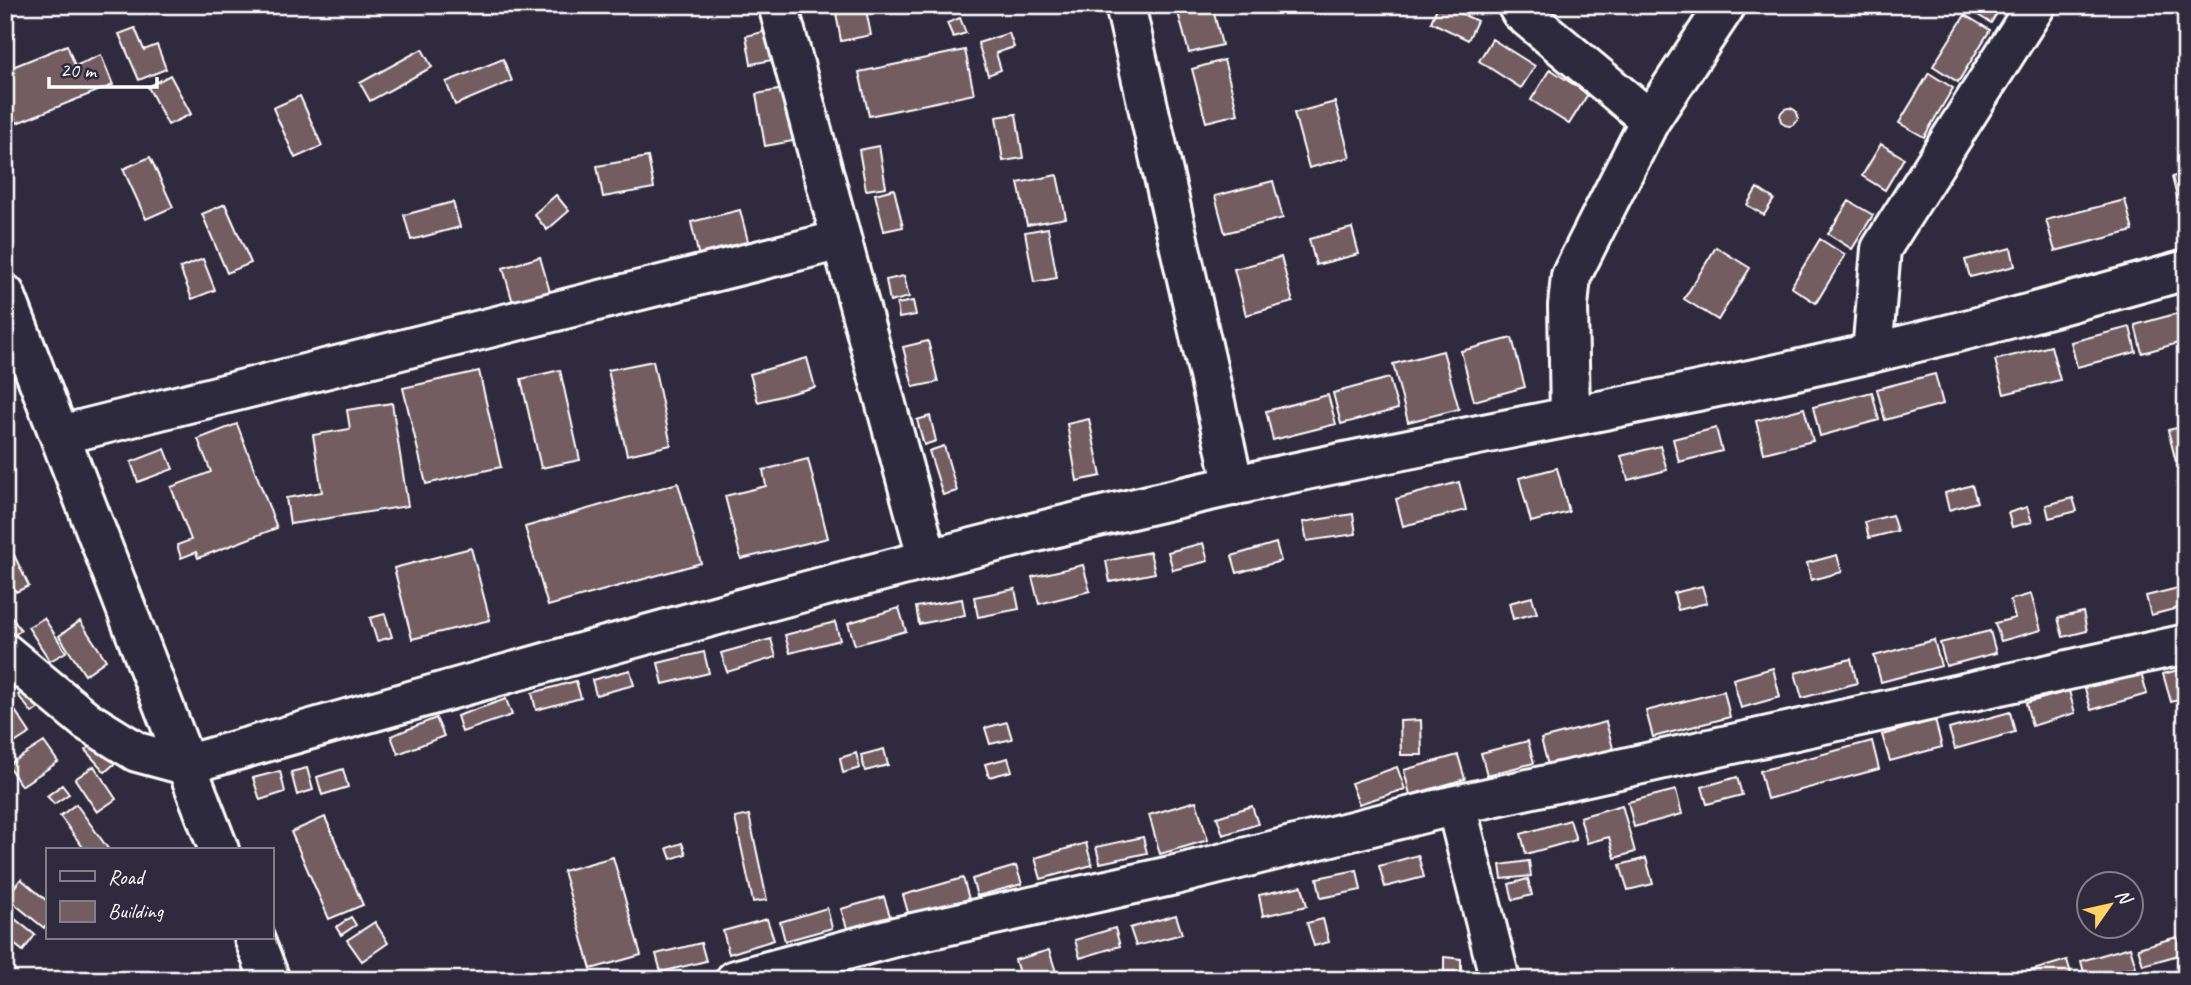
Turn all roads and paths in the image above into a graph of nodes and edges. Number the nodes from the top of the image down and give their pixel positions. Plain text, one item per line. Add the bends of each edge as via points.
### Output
1 (778, 5) edge
2 (1125, 5) edge
3 (1517, 5) edge
4 (1726, 5) edge
5 (2036, 5) edge
6 (1650, 120) junction
7 (841, 240) junction
8 (2186, 270) edge
9 (5, 294) edge
10 (1872, 353) junction
11 (1570, 416) junction
12 (60, 435) junction
13 (1234, 486) junction
14 (928, 560) junction
15 (2186, 644) edge
16 (5, 653) edge
17 (185, 765) junction
18 (1455, 805) junction
19 (218, 848) edge
20 (255, 940) edge
21 (270, 980) edge
22 (735, 980) edge
23 (1500, 980) edge

1 - 7 street
2 - 13 street
3 - 6 street
4 - 6 street
5 - 10 street via 1881,249
6 - 11 street via 1571,276
7 - 12 street
7 - 14 street
8 - 10 street
9 - 12 street
10 - 11 street
11 - 13 street
12 - 17 street
13 - 14 street
14 - 17 street via 675,625
15 - 18 street
16 - 17 street via 87,721 137,752
17 - 19 street
18 - 22 street via 1175,875 895,937
18 - 23 street
20 - 21 street

